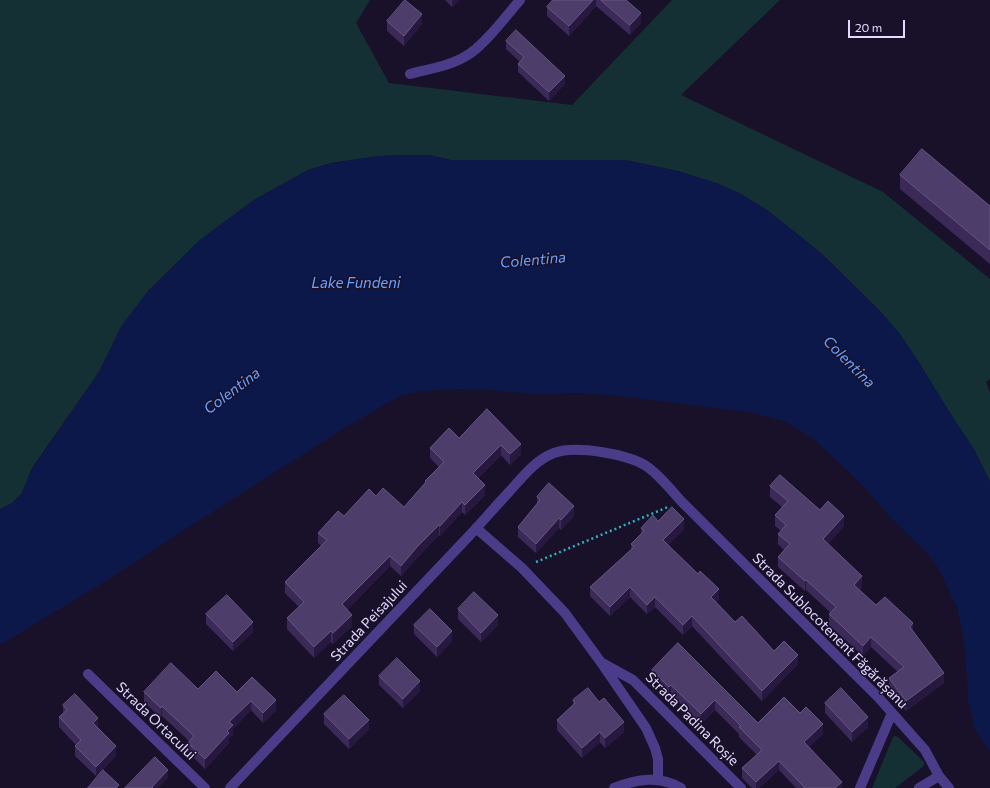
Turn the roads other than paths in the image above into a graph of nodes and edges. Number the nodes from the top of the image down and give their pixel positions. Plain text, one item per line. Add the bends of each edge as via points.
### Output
1 (520, 0) edge
2 (410, 74) dead end
3 (527, 472) joint
4 (476, 528) junction
5 (600, 662) junction
6 (88, 674) dead end
7 (892, 713) junction
8 (939, 776) junction
9 (658, 779) junction
10 (205, 788) edge
11 (230, 788) edge
12 (614, 788) edge
13 (681, 788) edge
14 (741, 788) edge
15 (860, 788) edge
16 (919, 788) edge
17 (949, 788) edge

1 - 2 street via 467,56
3 - 4 street, Strada Peisajului
3 - 7 street, Strada Sublocotenent Făgărășanu via 539,461 556,452 573,450 621,456 650,468
4 - 5 street, Strada Padina Roșie via 522,568 564,613
4 - 11 street, Strada Peisajului
5 - 9 street, Strada Padina Roșie via 646,728 658,759
5 - 14 street, Strada Padina Roșie via 633,680
6 - 10 street, Strada Ortacului
7 - 8 street, Strada Sublocotenent Făgărășanu via 925,750
7 - 15 street
8 - 16 street
8 - 17 street, Strada Sublocotenent Făgărășanu
9 - 12 street via 630,781
9 - 13 street

